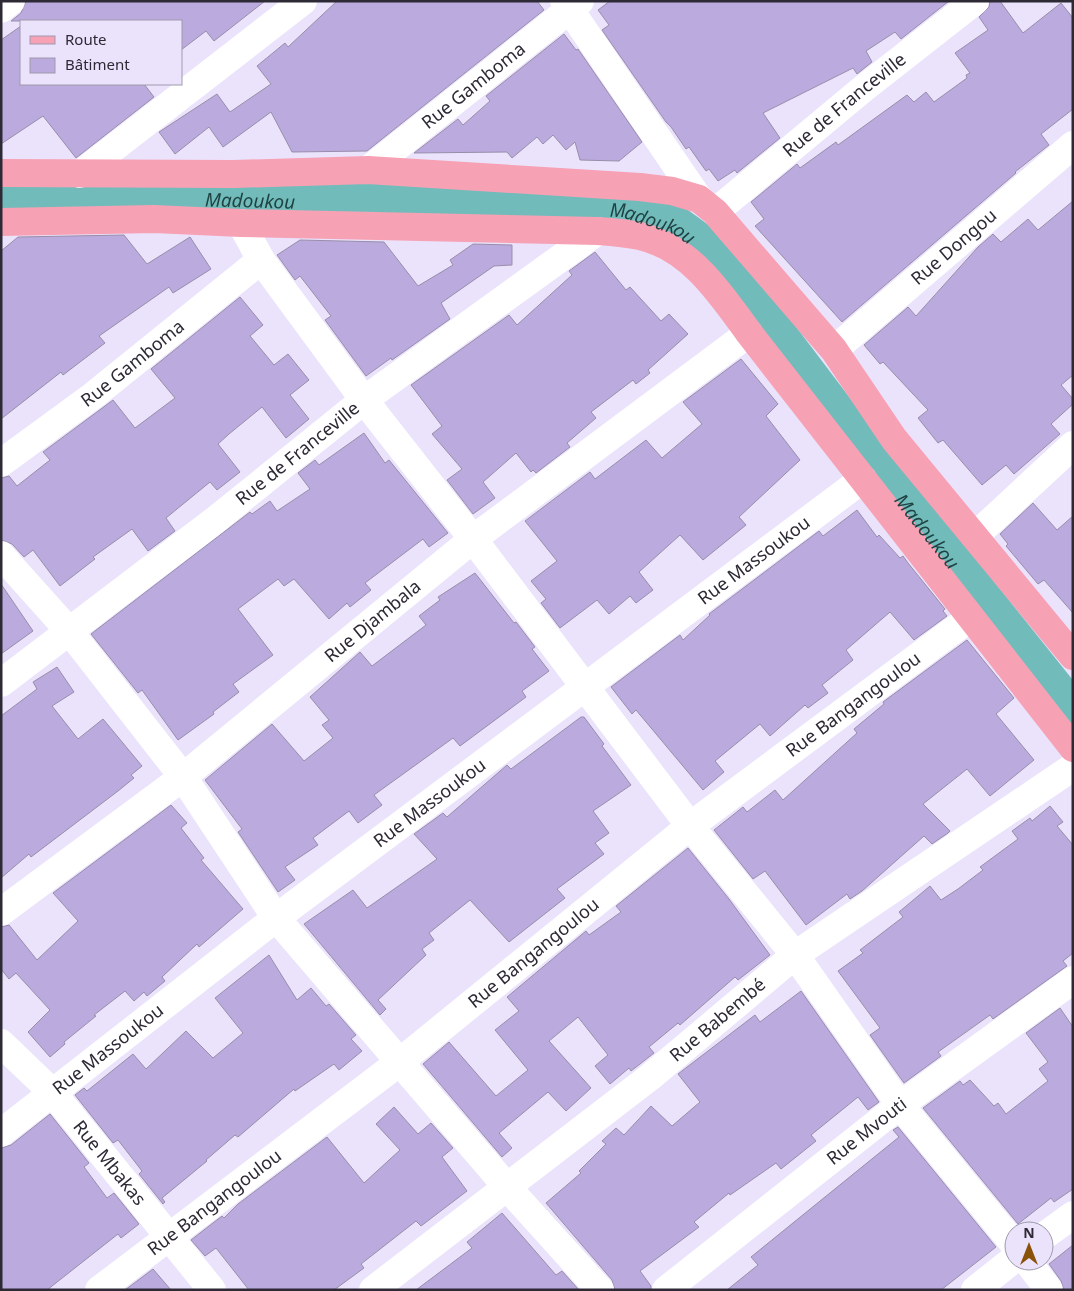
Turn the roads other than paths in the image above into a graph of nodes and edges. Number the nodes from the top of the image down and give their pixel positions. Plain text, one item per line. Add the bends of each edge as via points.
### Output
1 (11, 1) edge
2 (303, 1) edge
3 (975, 1) edge
4 (572, 4) edge
5 (1, 9) edge
6 (1073, 145) edge
7 (368, 170) junction
8 (1, 173) edge
9 (80, 174) junction
10 (707, 206) junction
11 (3, 223) edge
12 (242, 223) junction
13 (598, 231) junction
14 (261, 260) junction
15 (749, 333) junction
16 (834, 350) junction
17 (364, 400) junction
18 (1073, 445) edge
19 (1, 463) edge
20 (863, 479) junction
21 (975, 536) junction
22 (473, 539) junction
23 (1, 555) edge
24 (970, 618) junction
25 (70, 632) junction
26 (1073, 656) edge
27 (1, 683) edge
28 (585, 686) junction
29 (1073, 748) edge
30 (1073, 767) edge
31 (183, 777) junction
32 (690, 826) junction
33 (1, 912) edge
34 (276, 918) junction
35 (795, 956) junction
36 (1073, 980) edge
37 (1, 1043) edge
38 (401, 1061) junction
39 (52, 1092) junction
40 (900, 1105) junction
41 (1, 1133) edge
42 (506, 1187) junction
43 (1073, 1215) edge
44 (1054, 1229) edge
45 (1004, 1232) edge
46 (170, 1236) junction
47 (1004, 1267) edge
48 (1035, 1271) edge
49 (99, 1290) edge
50 (212, 1290) edge
51 (373, 1290) edge
52 (600, 1290) edge
53 (666, 1290) edge
54 (975, 1290) edge
55 (1049, 1290) edge

1 - 5 street
2 - 9 street
3 - 10 street, Rue de Franceville
4 - 7 street, Rue Gamboma
4 - 10 street
6 - 16 street, Rue Dongou
7 - 9 main road
7 - 10 main road via 640,187 672,191
8 - 9 main road
10 - 16 main road
11 - 12 main road via 154,219
12 - 13 main road
12 - 14 street
13 - 15 main road via 641,236 682,254 696,265
13 - 17 street, Rue de Franceville
14 - 17 street
14 - 19 street, Rue Gamboma via 94,395
15 - 20 main road
15 - 22 street, Rue Djambala
16 - 21 main road via 894,439
17 - 22 street
17 - 25 street, Rue de Franceville
18 - 21 street
20 - 24 main road
20 - 28 street, Rue Massoukou
21 - 26 main road
22 - 28 street
22 - 31 street, Rue Djambala
23 - 25 street
24 - 29 main road
24 - 32 street, Rue Bangangoulou
25 - 27 street, Rue de Franceville
25 - 31 street
28 - 32 street
28 - 34 street, Rue Massoukou
30 - 35 street, Rue Babembé
31 - 33 street, Rue Djambala
31 - 34 street
32 - 35 street
32 - 38 street, Rue Bangangoulou
34 - 38 street
34 - 39 street, Rue Massoukou
35 - 40 street
35 - 42 street, Rue Babembé via 650,1077
36 - 40 street, Rue Mvouti
37 - 39 street, Rue Mbakas
38 - 42 street
38 - 46 street, Rue Bangangoulou
39 - 41 street, Rue Massoukou
39 - 46 street, Rue Mbakas
40 - 45 street
40 - 53 street, Rue Mvouti
42 - 51 street, Rue Babembé
42 - 52 street
43 - 44 street
46 - 49 street, Rue Bangangoulou
46 - 50 street, Rue Mbakas
47 - 54 street
48 - 55 street

